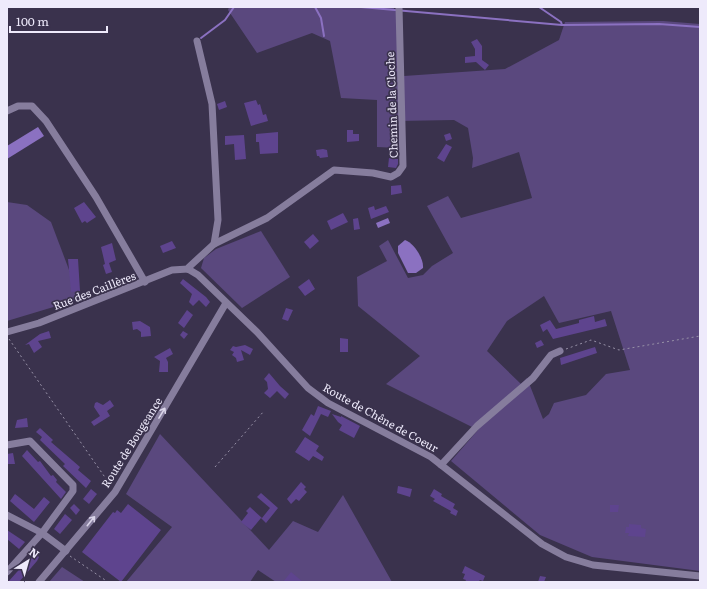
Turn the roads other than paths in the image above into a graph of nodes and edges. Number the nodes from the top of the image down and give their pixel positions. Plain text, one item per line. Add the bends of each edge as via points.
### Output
1 (399, 7) edge
2 (197, 41) dead end
3 (7, 111) edge
4 (214, 244) junction
5 (188, 269) junction
6 (145, 282) junction
7 (226, 303) junction
8 (7, 332) edge
9 (560, 351) road end
10 (7, 445) edge
11 (441, 465) junction
12 (7, 515) edge
13 (42, 533) junction
14 (66, 551) junction
15 (7, 572) edge
16 (700, 576) edge
17 (39, 582) edge

1 - 4 street, Chemin de la Cloche via 403,166 398,173 391,177 334,170 267,218
2 - 4 street via 212,104 218,220
3 - 6 street via 18,106 32,106 46,121 96,197
4 - 5 street, Chemin de la Cloche
5 - 6 street, Rue des Caillères via 172,270
5 - 7 street, Route de Chêne de Coeur via 198,275
6 - 8 street, Rue des Caillères via 39,323
7 - 11 street, Route de Chêne de Coeur via 257,332 308,388 328,403 431,457
14 -> 7 street, Route de Bougeance via 114,492
9 - 11 street via 551,355 533,378 477,426
10 - 13 street via 30,441 72,485 73,491
11 - 16 street, Route de Chêne de Coeur via 542,544 566,557 593,565
12 - 13 street
13 - 14 street
13 - 15 street
14 - 17 street, Route de Bougeance

